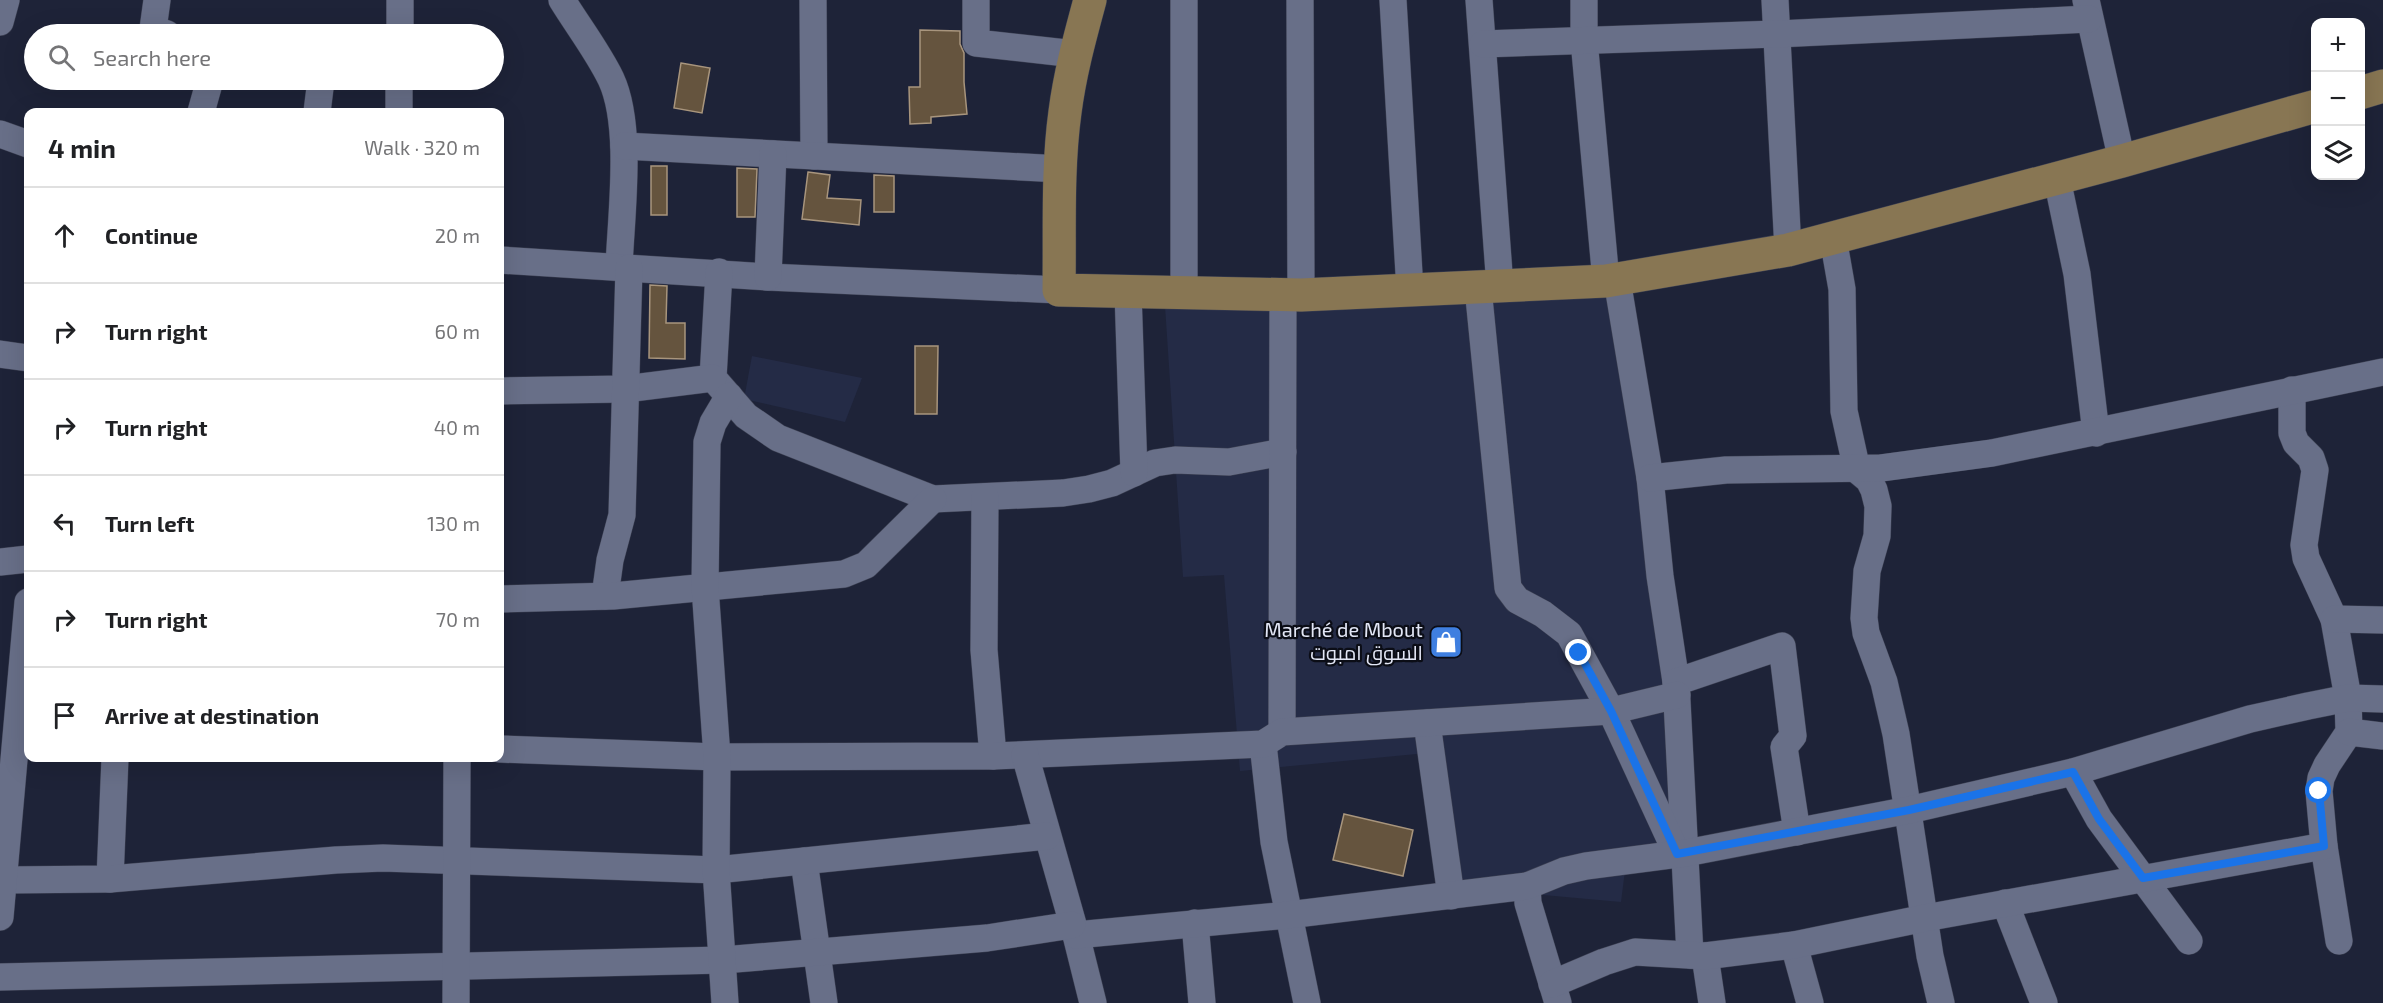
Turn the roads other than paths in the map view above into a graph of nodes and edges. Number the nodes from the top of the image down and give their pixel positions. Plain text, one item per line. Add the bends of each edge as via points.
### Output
1 (6, 0) edge
2 (157, 0) edge
3 (400, 0) edge
4 (562, 0) edge
5 (813, 0) edge
6 (976, 0) edge
7 (1090, 0) edge
8 (1184, 0) edge
9 (1300, 0) edge
10 (1393, 0) edge
11 (1479, 0) edge
12 (1584, 0) edge
13 (1775, 0) edge
14 (2087, 10) edge
15 (0, 22) edge
16 (154, 24) edge
17 (400, 24) edge
18 (1776, 34) junction
19 (1584, 40) junction
20 (1483, 44) junction
21 (1075, 54) junction
22 (2383, 86) edge
23 (207, 90) edge
24 (320, 90) edge
25 (399, 90) edge
26 (2365, 92) edge
27 (2311, 107) edge
28 (202, 108) edge
29 (318, 108) edge
30 (399, 108) edge
31 (0, 134) edge
32 (24, 143) edge
33 (624, 146) junction
34 (773, 153) junction
35 (814, 156) junction
36 (2122, 161) junction
37 (1061, 169) junction
38 (2057, 179) junction
39 (1833, 238) junction
40 (1788, 250) junction
41 (504, 260) edge
42 (624, 268) junction
43 (719, 272) junction
44 (768, 277) junction
45 (1611, 281) junction
46 (1489, 287) junction
47 (1059, 290) junction
48 (1410, 291) junction
49 (1128, 292) junction
50 (1184, 294) junction
51 (1292, 295) junction
52 (0, 354) edge
53 (24, 357) edge
54 (2383, 372) edge
55 (721, 387) junction
56 (625, 389) junction
57 (2292, 390) junction
58 (504, 391) edge
59 (2097, 433) junction
60 (1283, 452) junction
61 (1857, 470) junction
62 (1134, 473) junction
63 (1650, 478) junction
64 (985, 497) junction
65 (933, 499) junction
66 (24, 559) edge
67 (0, 562) edge
68 (705, 587) junction
69 (605, 596) junction
70 (504, 599) edge
71 (2334, 619) junction
72 (2383, 620) edge
73 (24, 646) edge
74 (1677, 689) junction
75 (2348, 698) junction
76 (2382, 703) edge
77 (1611, 711) junction
78 (1426, 723) junction
79 (2349, 732) junction
80 (2383, 736) edge
81 (1273, 738) junction
82 (504, 750) edge
83 (1025, 755) junction
84 (993, 756) junction
85 (14, 757) edge
86 (717, 757) junction
87 (115, 762) edge
88 (457, 762) edge
89 (2073, 772) junction
90 (1909, 810) junction
91 (1797, 832) junction
92 (1047, 836) junction
93 (2324, 846) junction
94 (1681, 854) junction
95 (457, 861) junction
96 (804, 861) junction
97 (716, 870) junction
98 (2143, 878) junction
99 (110, 879) junction
100 (4, 880) junction
101 (1527, 886) junction
102 (1451, 896) junction
103 (2005, 903) junction
104 (1288, 915) junction
105 (0, 917) edge
106 (1925, 918) junction
107 (1195, 923) junction
108 (1074, 930) junction
109 (2339, 940) dead end
110 (2188, 941) dead end
111 (1794, 945) junction
112 (817, 952) junction
113 (1698, 955) junction
114 (723, 960) junction
115 (456, 967) junction
116 (0, 977) edge
117 (1554, 998) edge
118 (456, 1003) edge
119 (725, 1003) edge
120 (824, 1003) edge
121 (1094, 1003) edge
122 (1202, 1003) edge
123 (1307, 1003) edge
124 (1712, 1003) edge
125 (1810, 1003) edge
126 (1941, 1003) edge
127 (2044, 1003) edge

1 - 15 street
2 - 16 street
3 - 17 street
4 - 33 street via 611,79 622,118
5 - 35 street
6 - 21 street via 976,43
7 - 21 main road
8 - 50 street
9 - 51 street
10 - 48 street
11 - 20 street
12 - 19 street
13 - 18 street
14 - 18 street
14 - 36 street
18 - 19 street
18 - 40 street
19 - 20 street
19 - 45 street
20 - 46 street
21 - 37 main road
22 - 26 main road
23 - 28 street
24 - 29 street
25 - 30 street
27 - 36 main road
31 - 32 street
33 - 34 street
33 - 42 street
34 - 35 street
34 - 44 street
35 - 37 street
36 - 38 main road
37 - 47 main road
38 - 39 main road
38 - 59 street via 2077,274
39 - 40 main road
39 - 61 street via 1842,289 1844,411
40 - 45 main road
41 - 42 street
42 - 43 street
42 - 56 street
43 - 44 street
43 - 55 street
44 - 47 street
45 - 46 main road
45 - 63 street
46 - 48 main road
46 - 77 street via 1508,588 1517,600 1569,634
47 - 49 main road
48 - 51 main road
49 - 50 main road
49 - 62 street
50 - 51 main road
51 - 60 street
52 - 53 street
54 - 57 street
55 - 56 street
55 - 65 street via 746,416 778,438
55 - 68 street via 707,442
56 - 58 street
56 - 69 street via 622,515
57 - 59 street
57 - 71 street via 2292,434 2311,458 2315,470 2304,545 2306,558
59 - 61 street via 1992,453
60 - 62 street via 1229,462 1175,460 1155,463
60 - 81 street
61 - 63 street via 1726,470
61 - 90 street via 1869,480 1878,506 1877,536 1868,571 1866,633 1888,698
62 - 64 street via 1089,489
63 - 74 street
64 - 65 street
64 - 84 street via 984,650
65 - 68 street via 866,565 844,574
66 - 67 street
68 - 69 street
68 - 86 street
69 - 70 street
71 - 72 street
71 - 75 street
73 - 85 street
74 - 77 street
74 - 91 street via 1782,646 1793,736 1784,747
74 - 94 street
75 - 76 street
75 - 79 street
75 - 89 street via 2250,719
77 - 78 street
77 - 94 street
78 - 81 street
78 - 102 street
79 - 80 street
79 - 93 street via 2321,778
81 - 83 street
81 - 104 street via 1274,842
82 - 86 street
83 - 84 street
83 - 92 street
84 - 86 street
85 - 100 street
86 - 97 street
87 - 99 street
88 - 95 street
89 - 90 street
89 - 98 street via 2099,819
90 - 91 street
90 - 106 street
91 - 94 street
92 - 96 street
92 - 108 street
93 - 98 street
93 - 109 street
94 - 101 street via 1564,871
94 - 113 street
95 - 97 street
95 - 99 street via 360,859
95 - 115 street
96 - 97 street
96 - 112 street
97 - 114 street
98 - 103 street
98 - 110 street
99 - 100 street
100 - 105 street
101 - 102 street
101 - 117 street via 1528,903
102 - 104 street
103 - 106 street
103 - 127 street
104 - 107 street
104 - 123 street
106 - 111 street
106 - 126 street
107 - 108 street
107 - 122 street
108 - 112 street
108 - 121 street
111 - 113 street
111 - 125 street
112 - 114 street
112 - 120 street
113 - 117 street via 1635,952 1604,962
113 - 124 street
114 - 115 street
114 - 119 street
115 - 116 street
115 - 118 street

